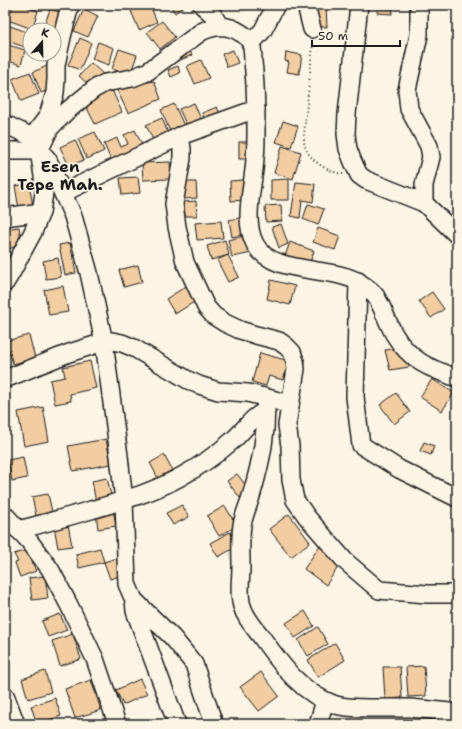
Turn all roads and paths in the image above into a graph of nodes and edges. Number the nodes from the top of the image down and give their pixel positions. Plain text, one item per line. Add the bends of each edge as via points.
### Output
1 (70, 5) edge
2 (202, 5) edge
3 (276, 5) edge
4 (306, 5) edge
5 (359, 5) edge
6 (419, 5) edge
7 (220, 26) junction
8 (312, 29) joint
9 (251, 44) junction
10 (256, 109) junction
11 (5, 124) edge
12 (180, 136) junction
13 (36, 144) junction
14 (5, 151) edge
15 (359, 175) junction
16 (63, 193) junction
17 (424, 203) junction
18 (40, 212) junction
19 (5, 217) edge
20 (457, 235) edge
21 (358, 281) junction
22 (5, 283) edge
23 (104, 342) junction
24 (457, 378) edge
25 (5, 379) edge
26 (266, 404) junction
27 (290, 406) junction
28 (457, 498) edge
29 (124, 501) junction
30 (5, 515) edge
31 (18, 530) junction
32 (457, 594) edge
33 (134, 600) junction
34 (5, 695) edge
35 (325, 701) junction
36 (457, 713) edge
37 (423, 717) edge
38 (16, 724) edge
39 (117, 724) edge
40 (177, 724) edge
41 (214, 724) edge
42 (318, 724) edge

1 - 13 street via 56,65 55,93
2 - 7 street
3 - 9 street via 263,30
4 - 8 street
5 - 15 street via 346,134 352,162
6 - 17 street via 418,34 407,90 409,109 429,146 430,158 424,185
7 - 9 street via 236,30
7 - 13 street via 201,32 147,72 132,78 105,83 94,89 67,111
8 - 15 path via 304,136 306,150 311,157 329,170
9 - 10 street
10 - 12 street
10 - 21 street via 255,158 249,218 256,245 262,254 287,266
11 - 13 street
12 - 16 street
12 - 27 street via 182,158 174,204 185,262 206,307 214,316 240,330 279,342 292,352 296,369
13 - 14 street
13 - 16 street via 48,160
13 - 18 street via 44,193
15 - 17 street
16 - 23 street via 74,216
17 - 20 street
18 - 19 street
18 - 22 street via 33,232
21 - 24 street via 375,294 395,335 408,352 436,371
21 - 28 street via 355,397 361,445 399,469
23 - 25 street
23 - 26 street via 117,342 134,348 199,385 218,391 248,393
23 - 29 street
26 - 27 street
26 - 29 street via 234,440 201,465 158,488
26 - 35 street via 266,426 258,471 242,524 240,597 245,614 273,654 305,689
27 - 32 street via 287,425 295,500 341,556 378,590
29 - 31 street
29 - 33 street via 127,584
30 - 31 street
31 - 39 street via 50,570 69,605 95,660
33 - 40 street via 135,611
33 - 41 street via 173,638 194,664
34 - 38 street
35 - 37 street via 350,708
35 - 42 street
36 - 37 street

